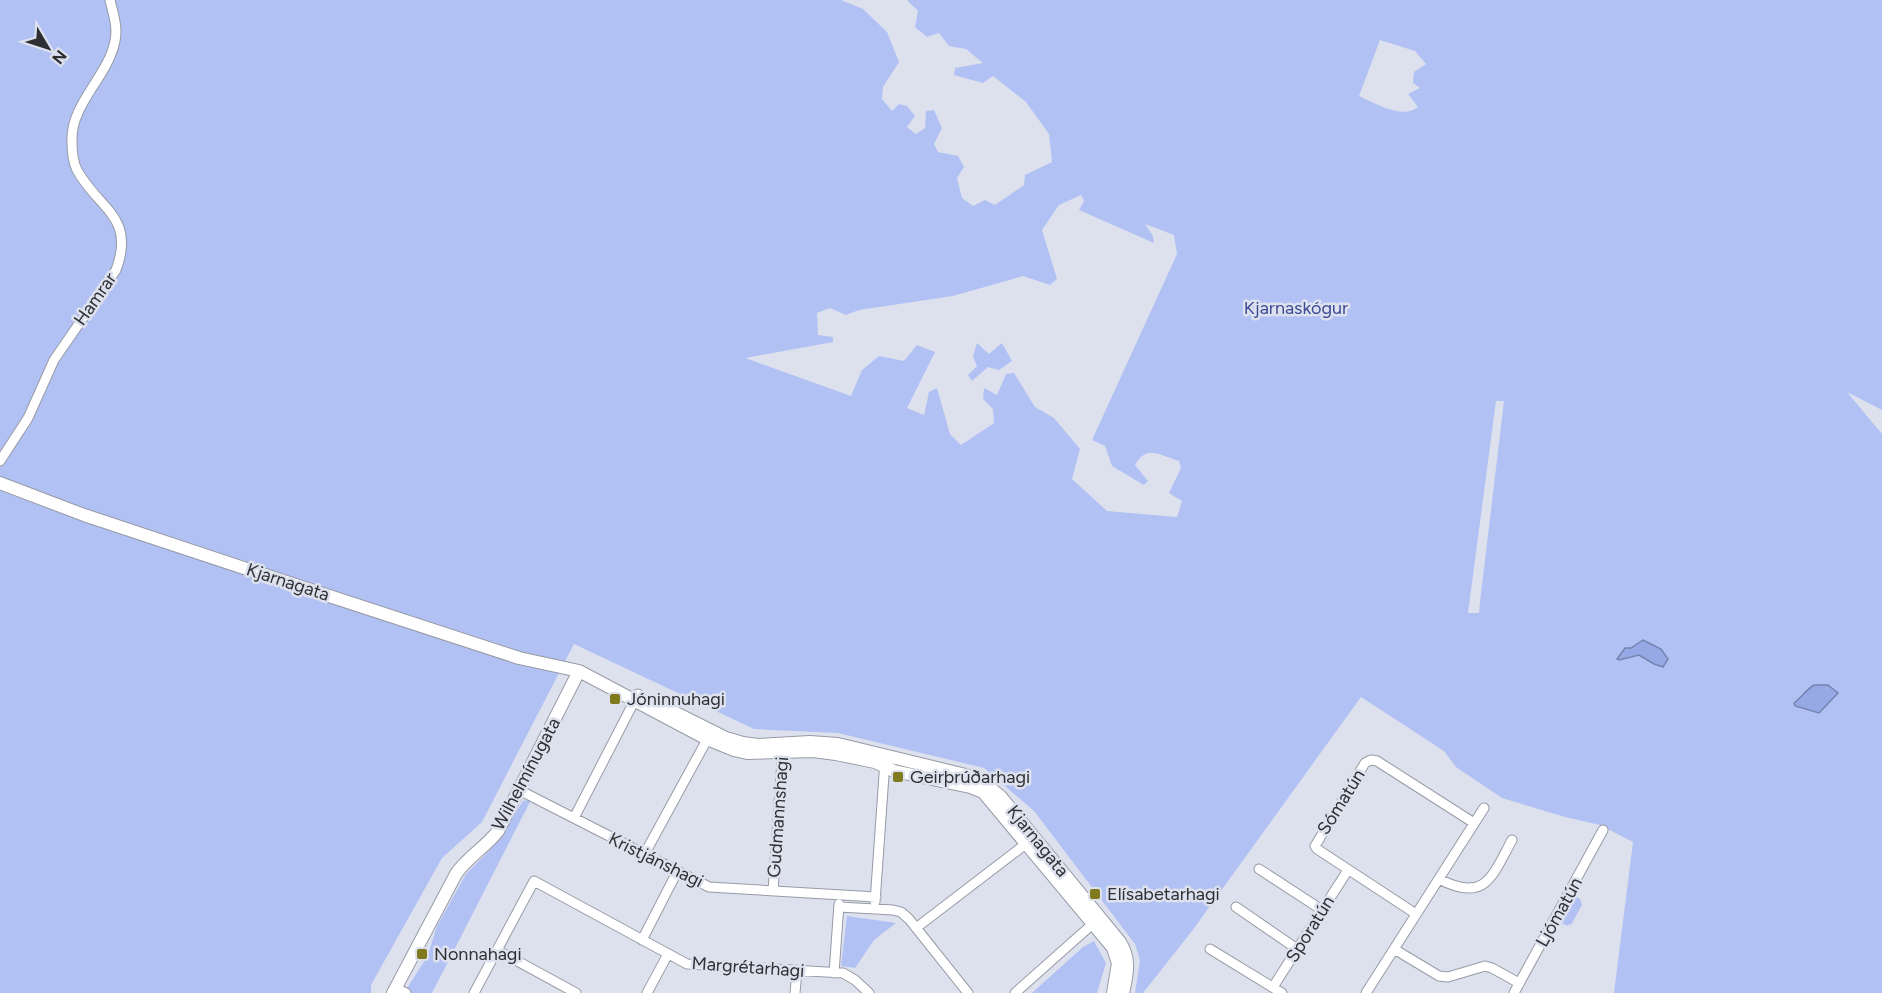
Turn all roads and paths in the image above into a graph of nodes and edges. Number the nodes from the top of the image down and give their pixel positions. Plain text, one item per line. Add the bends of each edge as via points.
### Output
1 (110, 0) edge
2 (0, 461) edge
3 (0, 483) edge
4 (579, 671) junction
5 (636, 697) junction
6 (710, 735) junction
7 (783, 748) junction
8 (885, 761) junction
9 (519, 790) junction
10 (1484, 808) dead end
11 (574, 818) junction
12 (1474, 823) junction
13 (1604, 830) dead end
14 (1030, 840) junction
15 (1512, 840) dead end
16 (644, 855) junction
17 (1260, 869) dead end
18 (1348, 870) junction
19 (677, 872) junction
20 (1438, 879) junction
21 (773, 891) junction
22 (840, 895) junction
23 (876, 897) junction
24 (839, 907) junction
25 (1236, 907) dead end
26 (875, 909) junction
27 (1322, 910) junction
28 (1416, 914) junction
29 (1096, 920) junction
30 (916, 928) junction
31 (642, 940) junction
32 (1210, 949) dead end
33 (1298, 949) junction
34 (1394, 949) junction
35 (497, 950) junction
36 (668, 954) junction
37 (797, 971) junction
38 (834, 973) junction
39 (1519, 983) junction
40 (1277, 990) edge
41 (398, 991) edge
42 (474, 993) edge
43 (576, 993) edge
44 (647, 993) edge
45 (795, 993) edge
46 (869, 993) edge
47 (968, 993) edge
48 (1015, 993) edge
49 (1113, 993) edge
50 (1123, 993) edge
51 (1366, 993) edge
52 (1514, 993) edge

1 - 2 street, Hamrar via 115,43 79,112 71,140 76,168 117,222 121,257 54,360 28,418
3 - 4 street, Kjarnagata via 107,523 442,633 519,658
4 - 5 street, Kjarnagata
4 - 9 street, Wilhelmínugata
5 - 6 street, Kjarnagata
5 - 11 street
6 - 7 street, Kjarnagata via 747,753
6 - 16 street
7 - 8 street, Kjarnagata
7 - 21 street, Gudmannshagi
8 - 14 street, Kjarnagata via 894,771 983,792
8 - 23 street
9 - 11 street, Kristjánshagi
9 - 41 street, Wilhelmínugata via 493,838 456,874
10 - 12 street
11 - 16 street, Kristjánshagi
12 - 18 street, Sómatún via 1371,760 1365,763 1315,846
12 - 20 street
13 - 39 street, Ljómatún
14 - 29 street, Kjarnagata
14 - 30 street
15 - 20 street via 1492,876 1482,885 1458,889
16 - 19 street, Kristjánshagi
17 - 27 street
18 - 27 street, Sporatún
18 - 28 street, Sómatún
19 - 21 street, Kristjánshagi via 709,887
19 - 31 street
20 - 28 street
21 - 22 street, Kristjánshagi
22 - 23 street, Kristjánshagi
22 - 24 street
23 - 26 street
24 - 26 street
24 - 38 street
25 - 33 street
26 - 30 street via 901,912
27 - 33 street, Sporatún
28 - 34 street
29 - 48 street
29 - 49 street, Kjarnagata via 1117,956
29 - 50 street, Kjarnagata via 1126,952 1128,969
30 - 47 street
31 - 35 street, Margrétarhagi via 534,881
31 - 36 street, Margrétarhagi
32 - 40 street, Sporatún
33 - 40 street, Sporatún
34 - 39 street via 1439,976 1485,966
34 - 51 street
35 - 42 street
35 - 43 street
36 - 37 street, Margrétarhagi via 687,964
36 - 44 street
37 - 38 street, Margrétarhagi
37 - 45 street
38 - 46 street, Margrétarhagi via 843,973
39 - 52 street, Ljómatún

